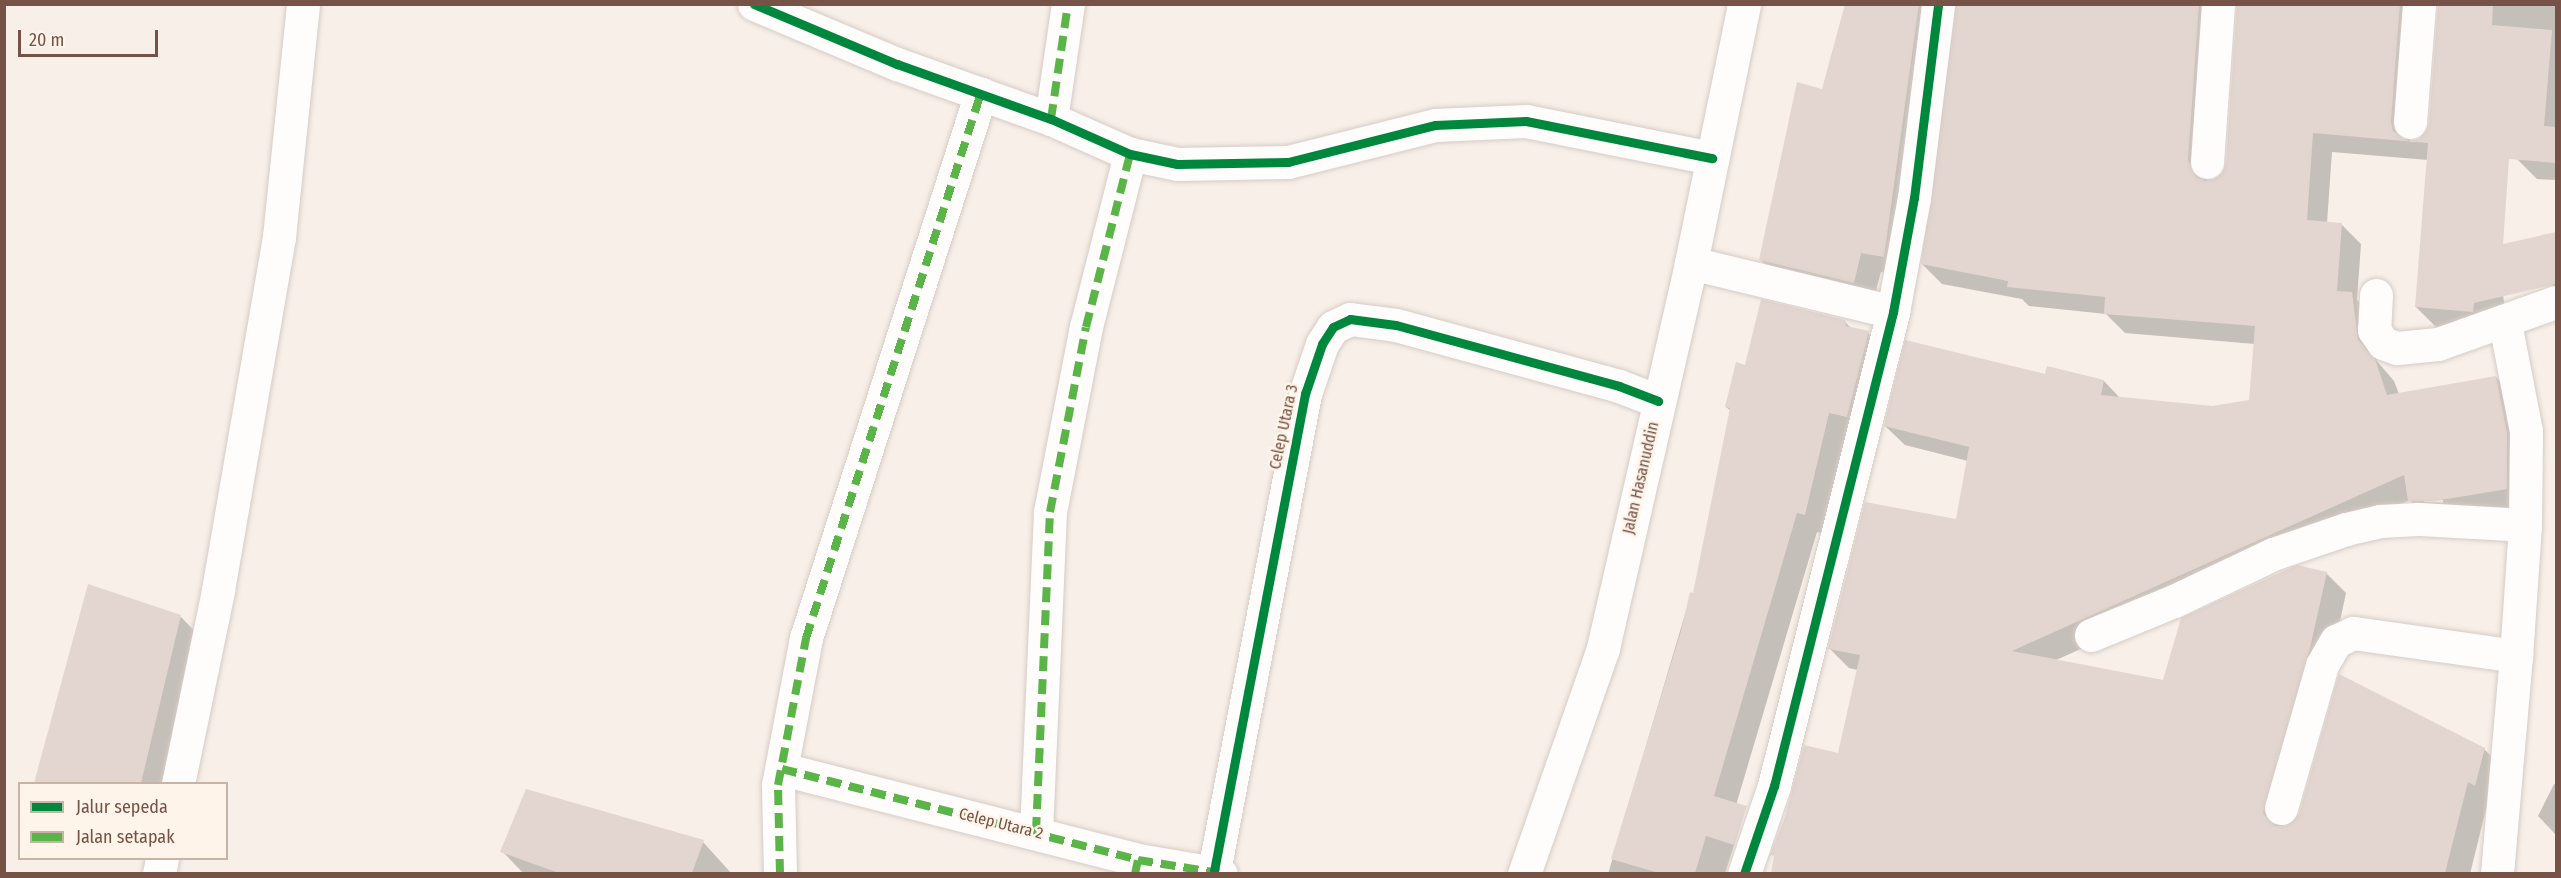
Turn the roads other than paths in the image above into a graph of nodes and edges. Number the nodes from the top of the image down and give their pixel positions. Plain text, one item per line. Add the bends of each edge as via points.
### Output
1 (303, 4) edge
2 (754, 4) edge
3 (1068, 4) edge
4 (1744, 4) edge
5 (1938, 4) edge
6 (2218, 4) edge
7 (2419, 4) edge
8 (981, 93) junction
9 (1051, 119) junction
10 (2410, 122) dead end
11 (1130, 154) junction
12 (1712, 158) junction
13 (2207, 162) dead end
14 (1691, 262) junction
15 (2376, 295) dead end
16 (2556, 302) edge
17 (1893, 312) junction
18 (2505, 323) junction
19 (1658, 401) junction
20 (2525, 525) junction
21 (2091, 635) dead end
22 (2516, 656) junction
23 (782, 769) junction
24 (178, 782) edge
25 (2281, 808) dead end
26 (1036, 832) junction
27 (1137, 867) edge
28 (1218, 872) edge
29 (780, 873) edge
30 (1524, 873) edge
31 (1744, 873) edge
32 (2496, 873) edge

1 - 24 street via 279,237 218,591
2 - 8 street via 897,64
3 - 9 street
4 - 12 street, Jalan Hasanuddin
5 - 17 street via 1916,188
6 - 13 street
7 - 10 street
8 - 9 street
8 - 23 street via 806,638
9 - 11 street
11 - 12 street via 1177,164 1288,162 1435,125 1526,121
11 - 26 street via 1086,327 1050,512
12 - 14 street, Jalan Hasanuddin
14 - 17 street
14 - 19 street, Jalan Hasanuddin
15 - 18 street via 2374,330 2383,343 2397,348 2438,344
16 - 18 street
17 - 31 street via 1774,786
18 - 20 street via 2526,431
19 - 28 street, Celep Utara 3 via 1619,386 1396,325 1350,318 1333,327 1322,344 1305,394
19 - 30 street, Jalan Hasanuddin via 1604,648
20 - 21 street via 2418,519 2380,521 2346,529 2273,554
20 - 22 street
22 - 25 street via 2354,633 2336,641 2322,665
22 - 32 street
23 - 26 street, Celep Utara 2
23 - 29 street via 778,785
26 - 27 street, Celep Utara 2
27 - 28 street, Celep Utara 2

